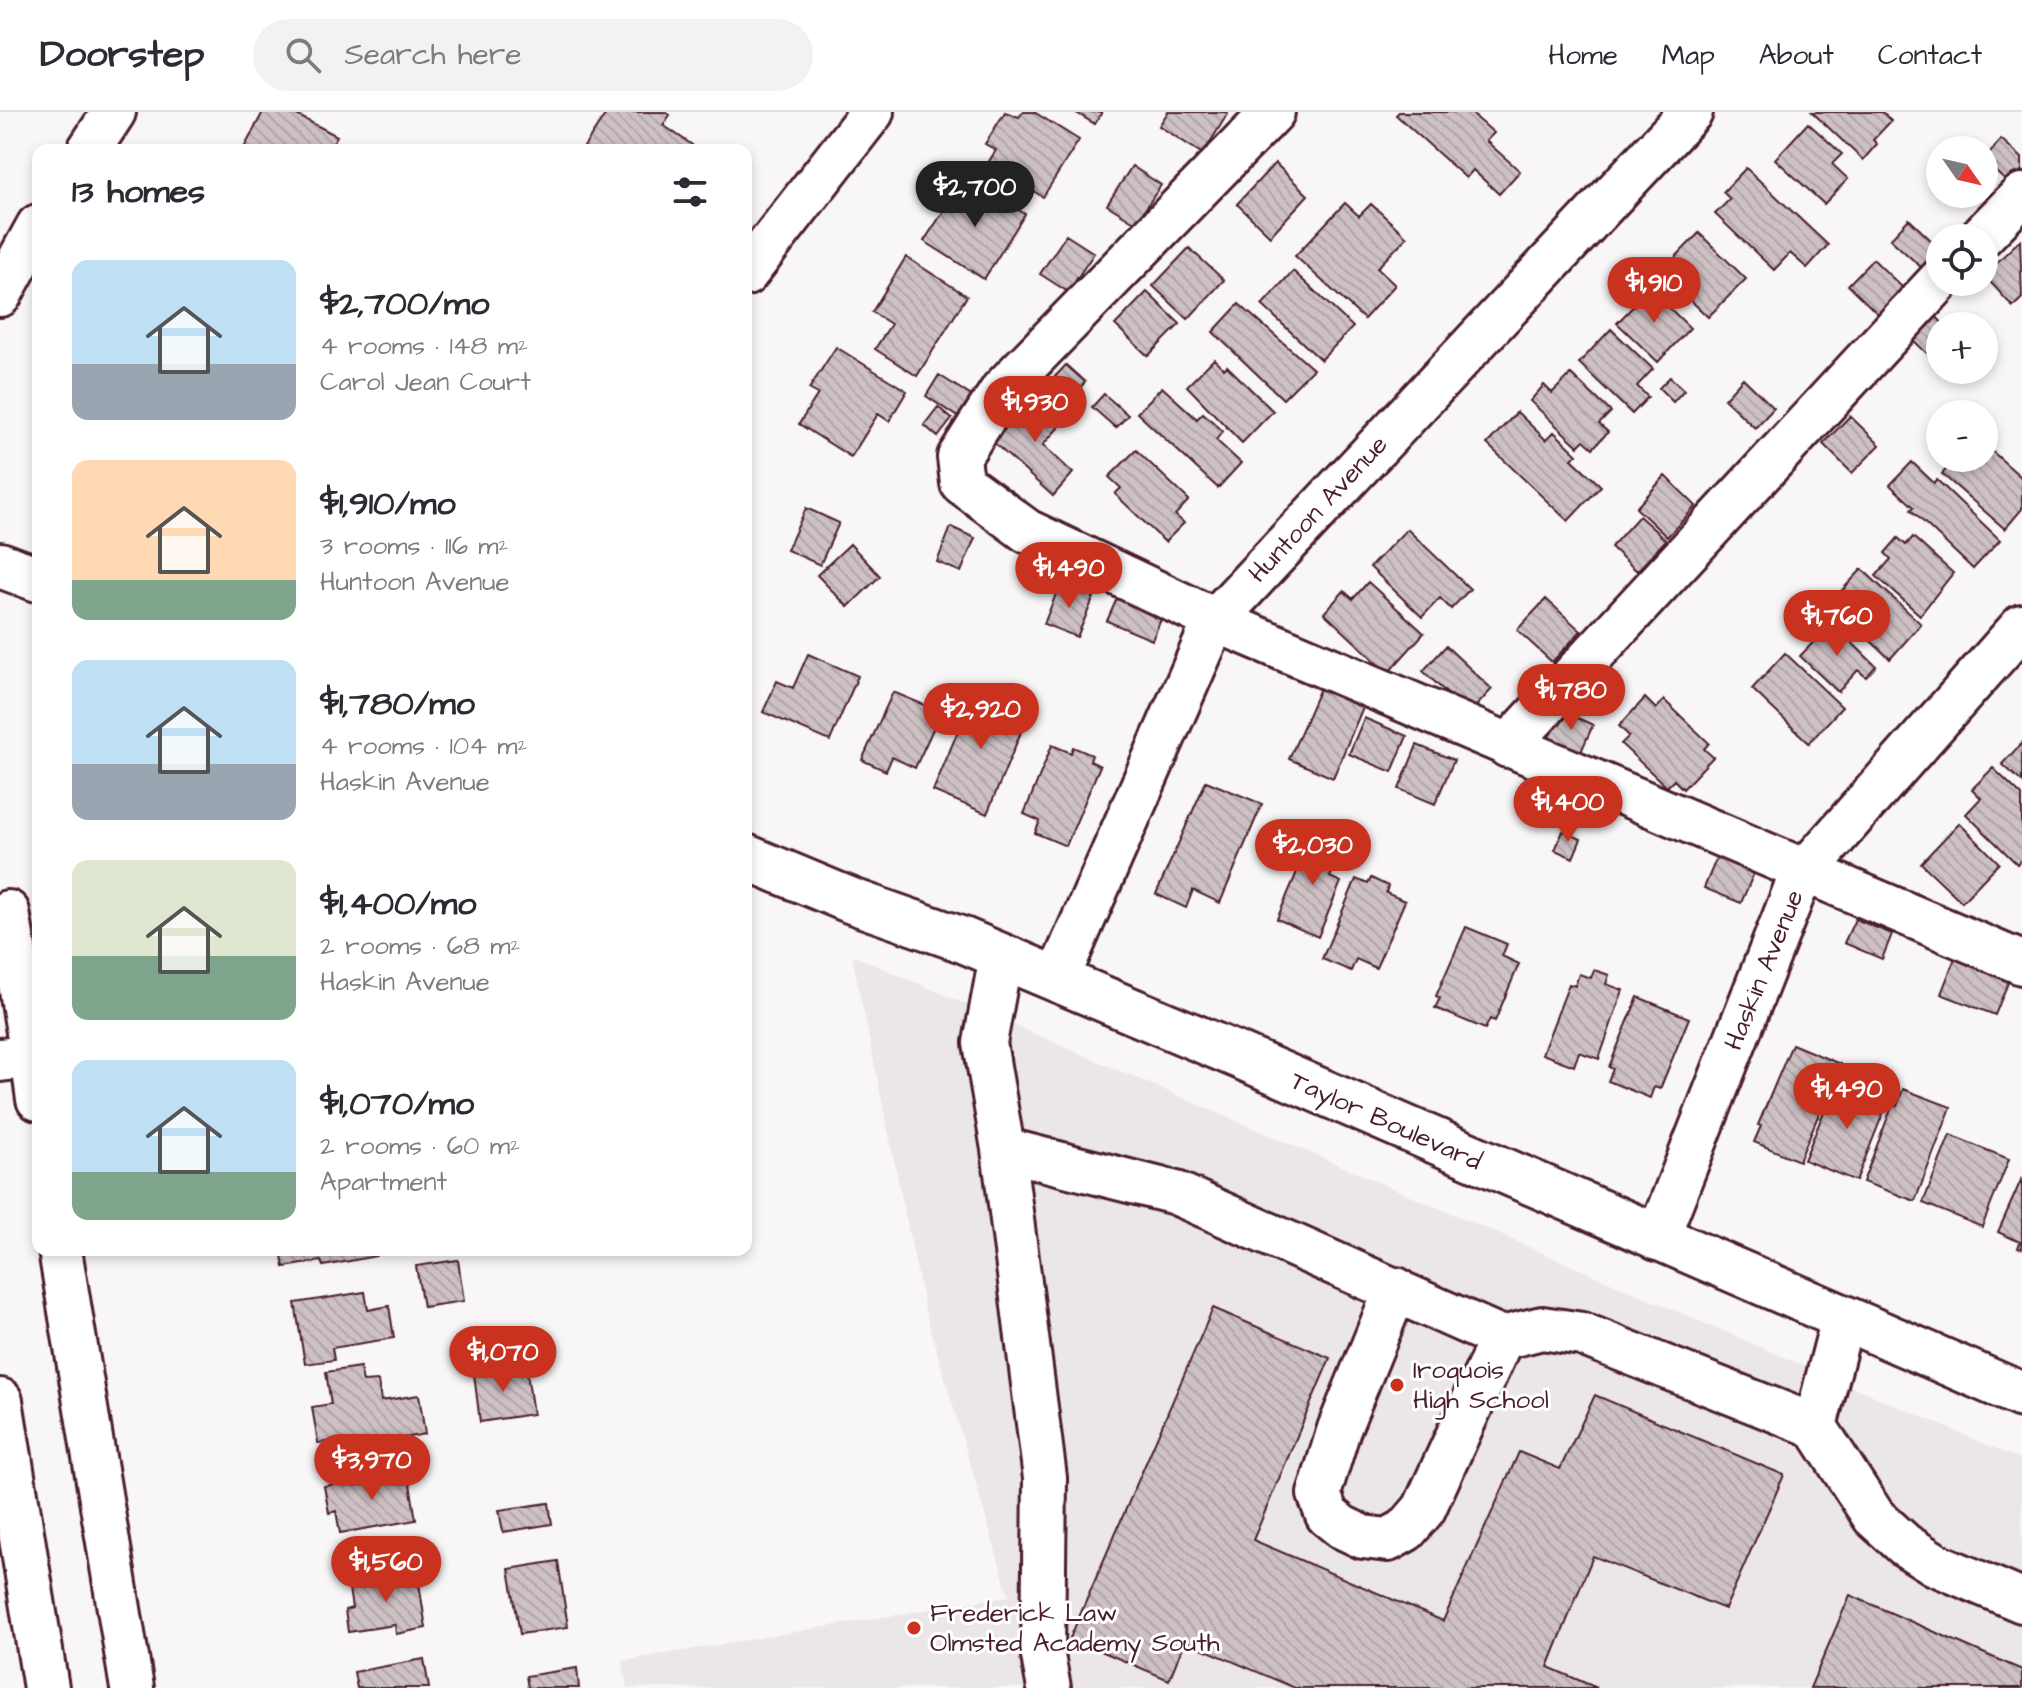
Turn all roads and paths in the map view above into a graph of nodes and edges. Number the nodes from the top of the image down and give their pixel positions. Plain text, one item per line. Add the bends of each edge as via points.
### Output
1 (114, 112) edge
2 (872, 112) edge
3 (1273, 112) edge
4 (1691, 112) edge
5 (93, 144) edge
6 (2022, 195) edge
7 (1994, 224) edge
8 (32, 237) edge
9 (752, 266) edge
10 (0, 295) edge
11 (1926, 295) edge
12 (0, 565) edge
13 (32, 577) edge
14 (1215, 620) junction
15 (2022, 626) edge
16 (1508, 746) junction
17 (752, 859) edge
18 (1806, 870) junction
19 (8, 912) dead end
20 (1001, 956) junction
21 (2022, 963) edge
22 (1057, 980) junction
23 (16, 1058) edge
24 (32, 1088) edge
25 (1003, 1149) junction
26 (1657, 1239) junction
27 (61, 1256) edge
28 (1396, 1289) junction
29 (1843, 1318) junction
30 (1502, 1338) junction
31 (2022, 1395) edge
32 (0, 1401) edge
33 (1815, 1426) junction
34 (2022, 1601) edge
35 (46, 1688) edge
36 (132, 1688) edge
37 (1049, 1688) edge

1 - 5 street
2 - 9 street
3 - 14 street via 1002,390 959,457 962,483 1027,531
4 - 14 street, Huntoon Avenue
6 - 7 street
8 - 10 street
11 - 16 street
12 - 13 main road
14 - 16 street
14 - 22 street, Huntoon Avenue
15 - 18 street, Haskin Avenue
16 - 18 street
17 - 20 main road, Taylor Boulevard
18 - 21 street
18 - 26 street, Haskin Avenue
19 - 23 street
20 - 22 main road, Taylor Boulevard
20 - 25 street via 985,1043
22 - 26 main road, Taylor Boulevard
23 - 24 street
25 - 28 street via 1176,1193
25 - 37 street via 1045,1478 1043,1656
26 - 29 main road, Taylor Boulevard
27 - 36 street
28 - 30 street
28 - 30 street via 1339,1429 1319,1494 1327,1515 1363,1537 1388,1540 1406,1530 1424,1509
29 - 31 main road, Taylor Boulevard
29 - 33 street
30 - 33 street via 1542,1328 1582,1334
32 - 35 main road
33 - 34 street via 1874,1517 1905,1545 1935,1564

